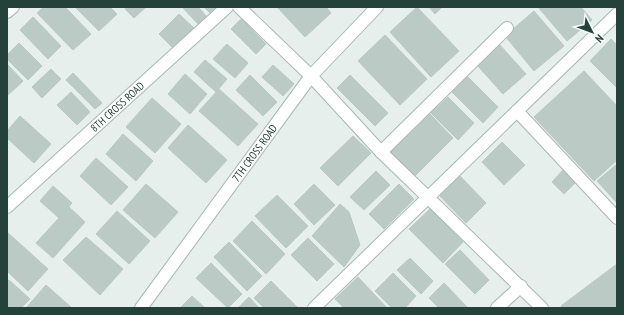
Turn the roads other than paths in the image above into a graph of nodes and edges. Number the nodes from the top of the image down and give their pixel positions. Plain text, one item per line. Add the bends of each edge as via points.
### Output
1 (13, 7) edge
2 (227, 7) edge
3 (239, 7) edge
4 (377, 7) edge
5 (7, 12) edge
6 (615, 14) edge
7 (507, 28) dead end
8 (311, 76) junction
9 (517, 111) junction
10 (381, 152) junction
11 (428, 199) junction
12 (7, 206) edge
13 (617, 218) edge
14 (521, 286) junction
15 (141, 308) edge
16 (314, 308) edge
17 (497, 308) edge
18 (542, 308) edge

1 - 5 street
2 - 12 street, 8TH CROSS ROAD
3 - 8 street
4 - 8 street, 7TH CROSS ROAD
6 - 9 street
7 - 10 street
8 - 10 street
8 - 15 street, 7TH CROSS ROAD
9 - 11 street
9 - 13 street
10 - 11 street
11 - 14 street
11 - 16 street
14 - 17 street
14 - 18 street

